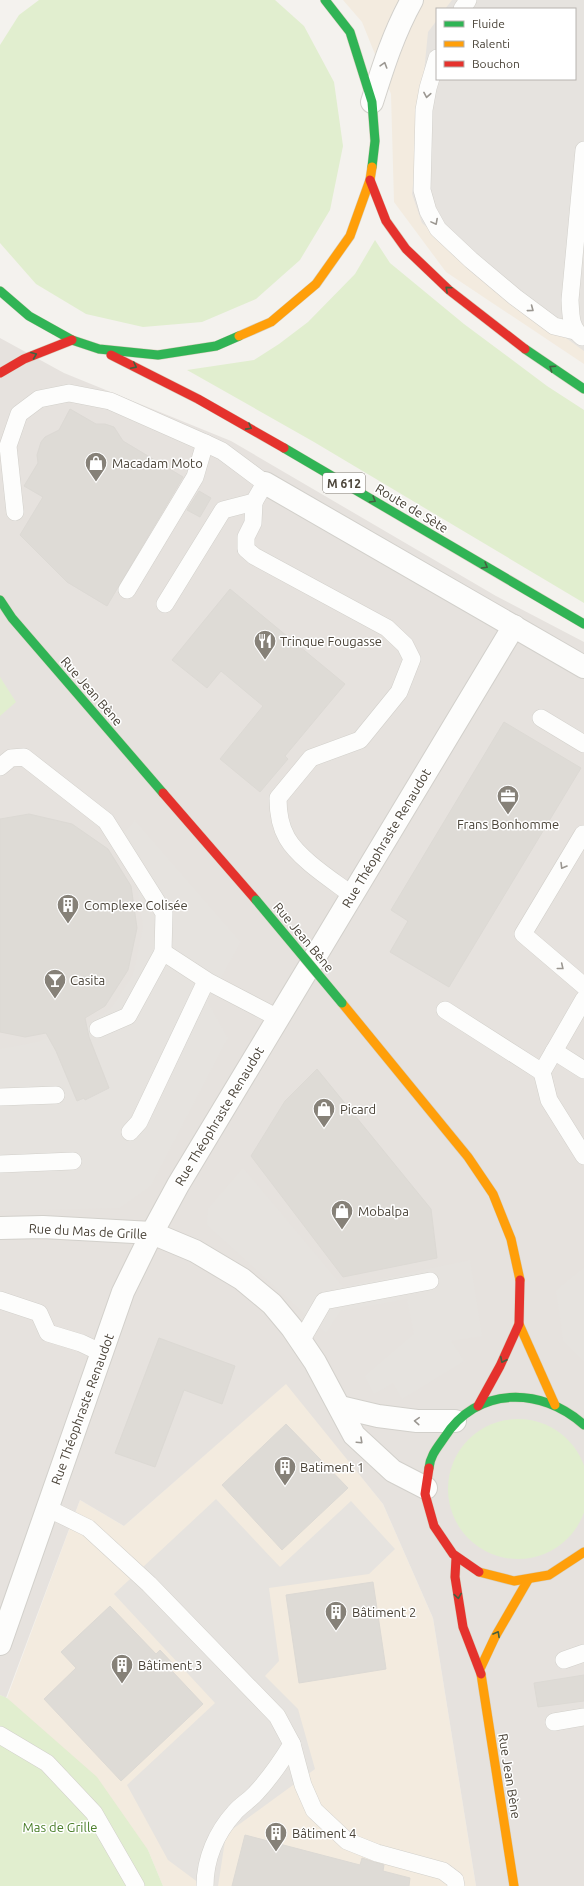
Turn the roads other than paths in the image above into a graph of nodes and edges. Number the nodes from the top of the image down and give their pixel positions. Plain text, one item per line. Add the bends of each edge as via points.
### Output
1 (325, 0) edge
2 (412, 0) edge
3 (436, 61) edge
4 (372, 102) junction
5 (584, 150) edge
6 (370, 180) junction
7 (0, 291) edge
8 (580, 335) edge
9 (72, 340) junction
10 (99, 349) junction
11 (0, 373) edge
12 (584, 389) edge
13 (205, 443) junction
14 (266, 483) junction
15 (254, 502) junction
16 (14, 512) dead end
17 (127, 590) dead end
18 (0, 600) edge
19 (165, 604) dead end
20 (584, 624) edge
21 (514, 626) junction
22 (584, 667) edge
23 (541, 718) dead end
24 (584, 744) edge
25 (0, 767) edge
26 (584, 835) edge
27 (352, 895) junction
28 (163, 952) junction
29 (206, 981) junction
30 (584, 986) edge
31 (584, 999) edge
32 (446, 1010) dead end
33 (278, 1018) junction
34 (98, 1029) dead end
35 (554, 1051) junction
36 (584, 1070) edge
37 (542, 1072) junction
38 (56, 1094) dead end
39 (0, 1097) edge
40 (130, 1132) dead end
41 (584, 1156) edge
42 (73, 1161) dead end
43 (0, 1164) edge
44 (0, 1228) edge
45 (152, 1233) junction
46 (430, 1281) dead end
47 (0, 1300) edge
48 (519, 1324) junction
49 (301, 1341) junction
50 (102, 1353) junction
51 (555, 1405) junction
52 (478, 1406) junction
53 (340, 1408) junction
54 (456, 1421) junction
55 (584, 1425) edge
56 (426, 1488) junction
57 (47, 1508) junction
58 (584, 1552) edge
59 (456, 1558) junction
60 (528, 1580) junction
61 (0, 1644) edge
62 (584, 1653) edge
63 (564, 1660) dead end
64 (480, 1669) junction
65 (584, 1717) edge
66 (554, 1722) dead end
67 (0, 1735) edge
68 (292, 1744) junction
69 (136, 1886) edge
70 (205, 1886) edge
71 (456, 1886) edge
72 (514, 1886) edge

1 - 4 main road via 350,32
4 -> 2 street via 390,45
3 -> 8 lane via 424,110 422,190 428,210 438,229 515,297 554,326
4 - 6 main road via 375,141
5 - 8 lane via 570,300 571,324
6 - 10 main road via 350,236 321,278 271,322 216,346 202,349 158,355
12 -> 6 main road via 533,355 449,290 406,249 386,221
7 - 9 main road via 29,316
9 - 10 main road
11 -> 9 main road via 24,359
10 -> 20 main road, Route de Sète / M 612 via 255,431
13 - 14 lane via 222,451
13 - 16 lane via 110,400 68,393 39,399 19,414 8,446
13 - 17 lane via 195,477
14 - 15 lane
14 - 21 street
15 - 19 lane via 223,510
15 - 27 lane via 253,522 246,537 246,549 254,556 387,628 405,645 412,659 399,692 360,740 311,758 278,798 279,814 286,838 309,863
18 - 48 main road, Rue Jean Bène, bridge via 12,618 256,900 468,1157 493,1194 511,1240 520,1281
21 - 22 street
21 - 27 street, Rue Théophraste Renaudot
23 - 24 lane
25 - 28 lane via 11,758 24,757 106,821 164,914
26 -> 30 lane via 522,934
27 - 33 street, Rue Théophraste Renaudot
28 - 29 lane
28 - 34 lane via 128,1016
29 - 33 lane
29 - 40 lane via 139,1122
31 - 35 lane
32 - 37 lane
33 - 45 street, Rue Théophraste Renaudot
35 - 36 lane
35 - 37 lane
37 - 41 lane via 549,1100
38 - 39 lane
42 - 43 lane
44 - 45 street, Rue du Mas de Grille via 43,1227
45 - 49 street, Rue du Mas de Grille via 194,1251 242,1279 272,1304
45 - 50 street, Rue Théophraste Renaudot via 123,1292
46 - 49 lane via 324,1301
47 - 50 lane via 39,1313 48,1333 81,1343
48 - 51 main road, Rue Jean Bène
48 -> 52 main road, Rue Jean Bène
49 - 53 street, Rue du Mas de Grille
50 - 57 street, Rue Théophraste Renaudot
51 - 52 main road via 537,1399 517,1397 497,1399
51 - 55 main road
52 - 54 main road
54 -> 53 street via 417,1421
53 -> 56 street, Rue du Mas de Grille via 354,1435 393,1471
54 - 56 main road via 443,1435 434,1451 428,1469
56 - 59 main road via 427,1507 433,1526
57 - 61 street, Rue Théophraste Renaudot
57 - 68 lane via 88,1528 149,1584 277,1716
58 - 60 main road via 572,1564 551,1574
59 - 60 main road via 482,1574 512,1581
59 -> 64 main road, Rue Jean Bène via 455,1577 463,1627
64 -> 60 main road
62 - 63 lane
64 - 72 main road, Rue Jean Bène
65 - 66 lane
67 - 69 lane via 47,1763 94,1813
68 - 70 lane via 278,1767 235,1812 215,1840 207,1862
68 - 71 lane via 303,1785 314,1810 335,1831 347,1841 377,1853 443,1871 456,1880

